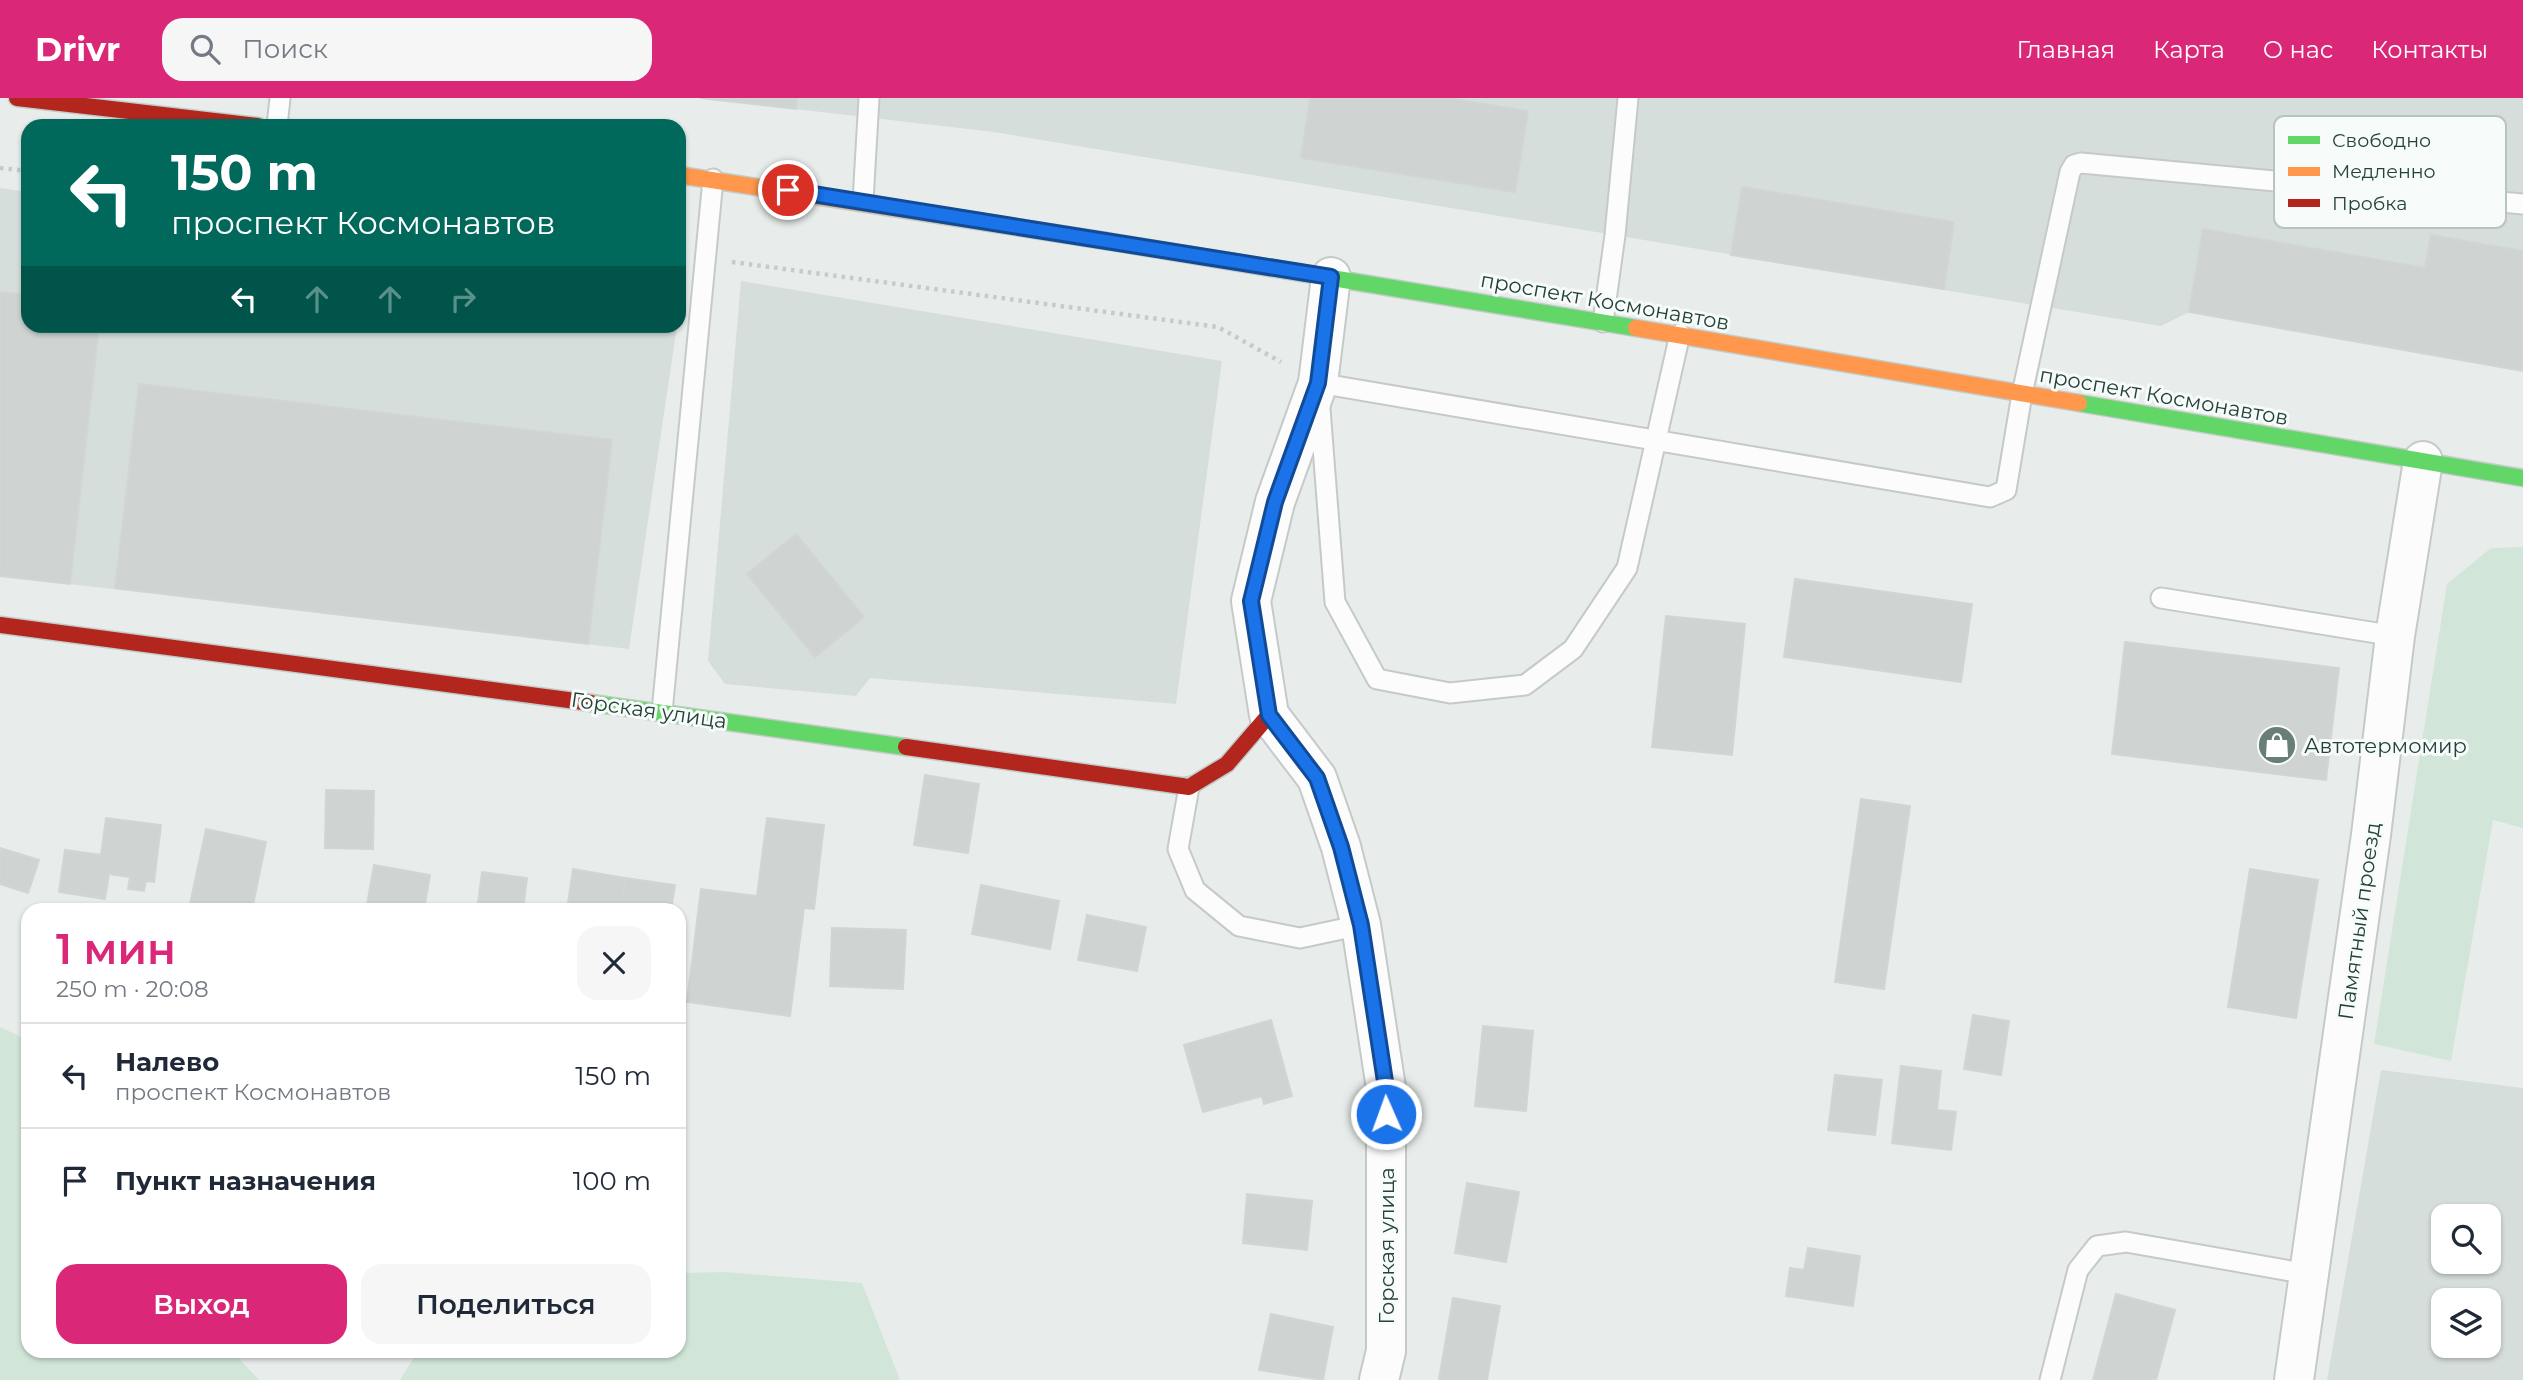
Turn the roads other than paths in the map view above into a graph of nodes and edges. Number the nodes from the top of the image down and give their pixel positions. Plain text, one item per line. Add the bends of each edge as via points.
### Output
1 (17, 98) edge
2 (280, 98) edge
3 (869, 98) edge
4 (1628, 98) edge
5 (198, 119) edge
6 (278, 119) edge
7 (686, 176) edge
8 (713, 179) junction
9 (2274, 181) edge
10 (863, 201) junction
11 (1331, 277) junction
12 (1603, 322) junction
13 (1680, 334) junction
14 (1318, 383) junction
15 (2022, 394) junction
16 (1656, 440) junction
17 (2423, 461) junction
18 (2523, 478) edge
19 (2161, 598) dead end
20 (0, 625) edge
21 (2395, 636) junction
22 (662, 712) junction
23 (1269, 715) junction
24 (1189, 787) junction
25 (1361, 925) junction
26 (2308, 1274) junction
27 (1379, 1380) edge
28 (2050, 1380) edge
29 (2294, 1380) edge

1 - 5 main road
2 - 6 lane
3 - 10 lane
4 - 12 lane
7 - 8 main road, проспект Космонавтов
8 - 10 main road, проспект Космонавтов
8 - 22 lane
9 - 15 lane via 2074,165
10 - 11 main road, проспект Космонавтов
11 - 12 main road, проспект Космонавтов
11 - 14 street, Горская улица
12 - 13 main road, проспект Космонавтов
13 - 15 main road, проспект Космонавтов
13 - 16 lane
14 - 16 lane
14 - 16 lane via 1335,602 1377,679 1450,693 1525,685 1573,649 1627,568
14 - 23 street, Горская улица via 1275,502 1251,601
15 - 16 lane via 2006,490 1990,498
15 - 17 main road, проспект Космонавтов
17 - 18 main road, проспект Космонавтов
17 - 21 street, Памятный проезд
19 - 21 lane
20 - 22 main road, Горская улица
21 - 26 street, Памятный проезд
22 - 24 main road, Горская улица
23 - 24 main road via 1227,764
23 - 25 street, Горская улица via 1317,778
24 - 25 lane via 1178,849 1195,890 1239,926 1300,938
25 - 27 street, Горская улица via 1386,1088 1386,1351
26 - 28 lane via 2126,1242 2097,1246 2078,1270
26 - 29 street, Памятный проезд

